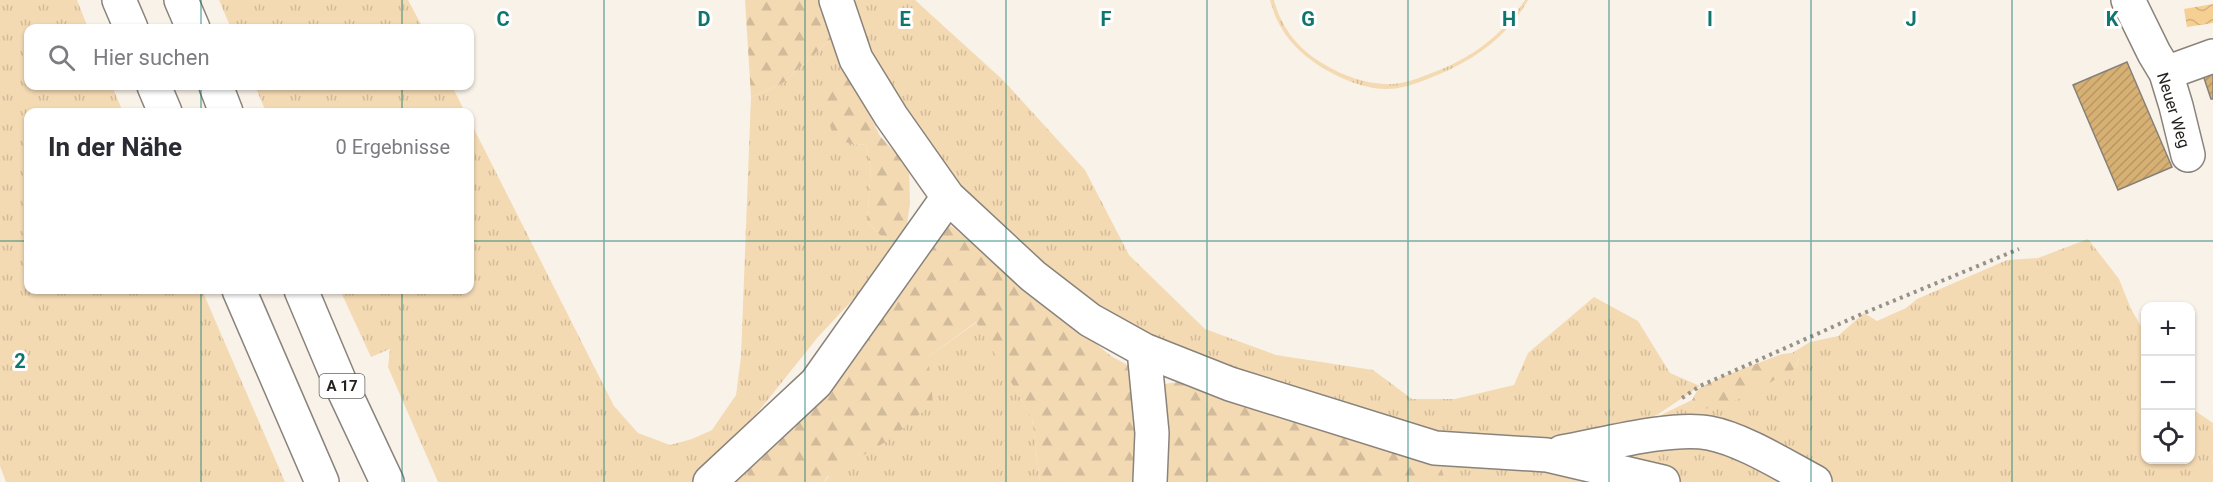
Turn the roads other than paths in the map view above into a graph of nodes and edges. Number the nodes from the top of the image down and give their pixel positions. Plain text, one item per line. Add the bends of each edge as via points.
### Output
1 (119, 0) edge
2 (182, 0) edge
3 (836, 0) edge
4 (2128, 0) edge
5 (129, 24) edge
6 (191, 24) edge
7 (2213, 56) edge
8 (2166, 73) junction
9 (156, 90) edge
10 (218, 90) edge
11 (163, 108) edge
12 (224, 108) edge
13 (2188, 155) dead end
14 (948, 197) junction
15 (241, 294) edge
16 (302, 294) edge
17 (1144, 350) junction
18 (1547, 455) junction
19 (322, 482) edge
20 (387, 482) edge
21 (710, 482) edge
22 (1150, 482) edge
23 (1663, 482) edge
24 (1815, 482) edge

1 - 5 main road
2 - 6 main road
3 - 14 main road via 856,59
4 - 8 main road, Neuer Weg
7 - 8 main road
8 - 13 main road, Neuer Weg
9 - 11 main road
10 - 12 main road
14 - 17 main road via 1041,282 1090,320
14 - 21 main road via 816,383
15 - 19 main road
16 - 20 main road, A 17
17 - 18 main road via 1230,384 1435,448
17 - 22 main road via 1152,433
18 - 23 main road
18 - 24 main road via 1669,433 1709,433 1752,448

